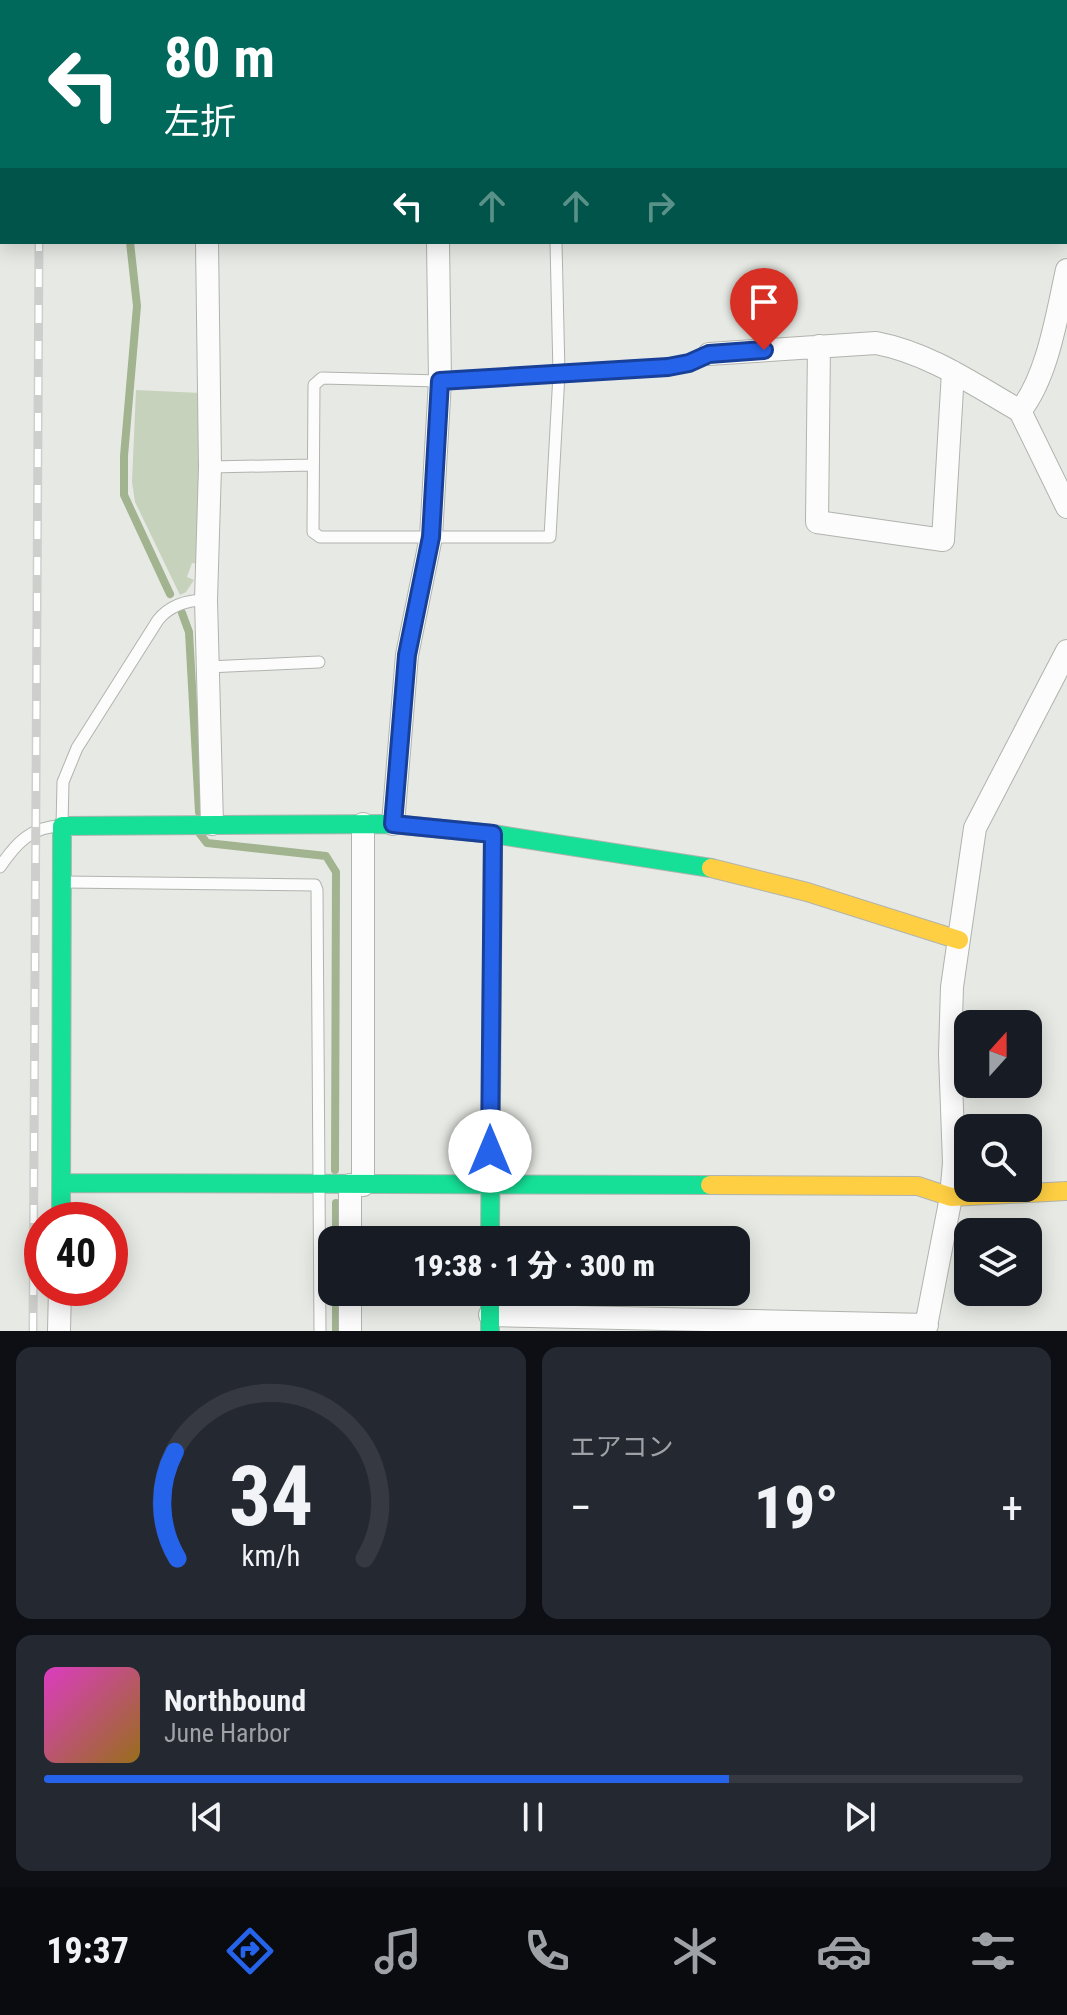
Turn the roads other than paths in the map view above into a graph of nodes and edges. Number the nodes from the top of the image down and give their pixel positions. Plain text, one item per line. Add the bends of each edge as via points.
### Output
1 (207, 244) edge
2 (438, 244) edge
3 (556, 244) edge
4 (1067, 270) edge
5 (819, 346) junction
6 (709, 354) joint
7 (953, 372) junction
8 (559, 374) junction
9 (440, 381) junction
10 (1020, 411) junction
11 (312, 465) junction
12 (210, 467) junction
13 (1067, 507) edge
14 (431, 537) junction
15 (206, 600) junction
16 (1067, 651) edge
17 (319, 662) dead end
18 (208, 667) junction
19 (212, 824) junction
20 (363, 824) junction
21 (393, 824) junction
22 (62, 826) junction
23 (493, 834) junction
24 (0, 867) edge
25 (63, 882) junction
26 (959, 940) junction
27 (490, 1182) junction
28 (62, 1183) junction
29 (320, 1185) junction
30 (357, 1185) junction
31 (1067, 1191) edge
32 (951, 1197) junction
33 (61, 1202) edge
34 (352, 1226) edge
35 (490, 1226) edge
36 (60, 1306) edge
37 (350, 1306) edge
38 (490, 1323) edge
39 (926, 1328) edge
40 (59, 1331) edge
41 (320, 1331) edge
42 (350, 1331) edge

1 - 12 street
2 - 9 street
3 - 8 lane
4 - 10 street via 1031,397
5 - 6 street
5 - 7 street via 890,345
5 - 7 street via 817,522 943,540
6 - 8 lane via 668,367
7 - 10 street
8 - 9 lane
8 - 14 lane via 550,537
9 - 11 lane via 322,378 314,385
9 - 14 street
10 - 13 street
11 - 12 lane
11 - 14 lane via 313,532 320,537
12 - 15 street
14 - 21 street via 407,655
15 - 18 street
15 - 22 lane via 168,610 150,633 77,748 63,782
16 - 26 street via 975,828
17 - 18 lane
18 - 19 street
19 - 20 street
19 - 22 street
20 - 21 street
20 - 30 street
21 - 23 street
22 - 24 lane via 20,840
22 - 25 street
23 - 26 street via 696,864
23 - 27 street
25 - 28 street
25 - 29 lane via 315,885
26 - 32 street via 951,1014
27 - 30 street
27 - 32 street via 918,1186
27 - 35 street
28 - 29 street
28 - 33 street
29 - 30 street
29 - 41 lane
30 - 34 street
31 - 32 street
32 - 39 street
36 - 40 street
37 - 42 street
38 - 39 street

